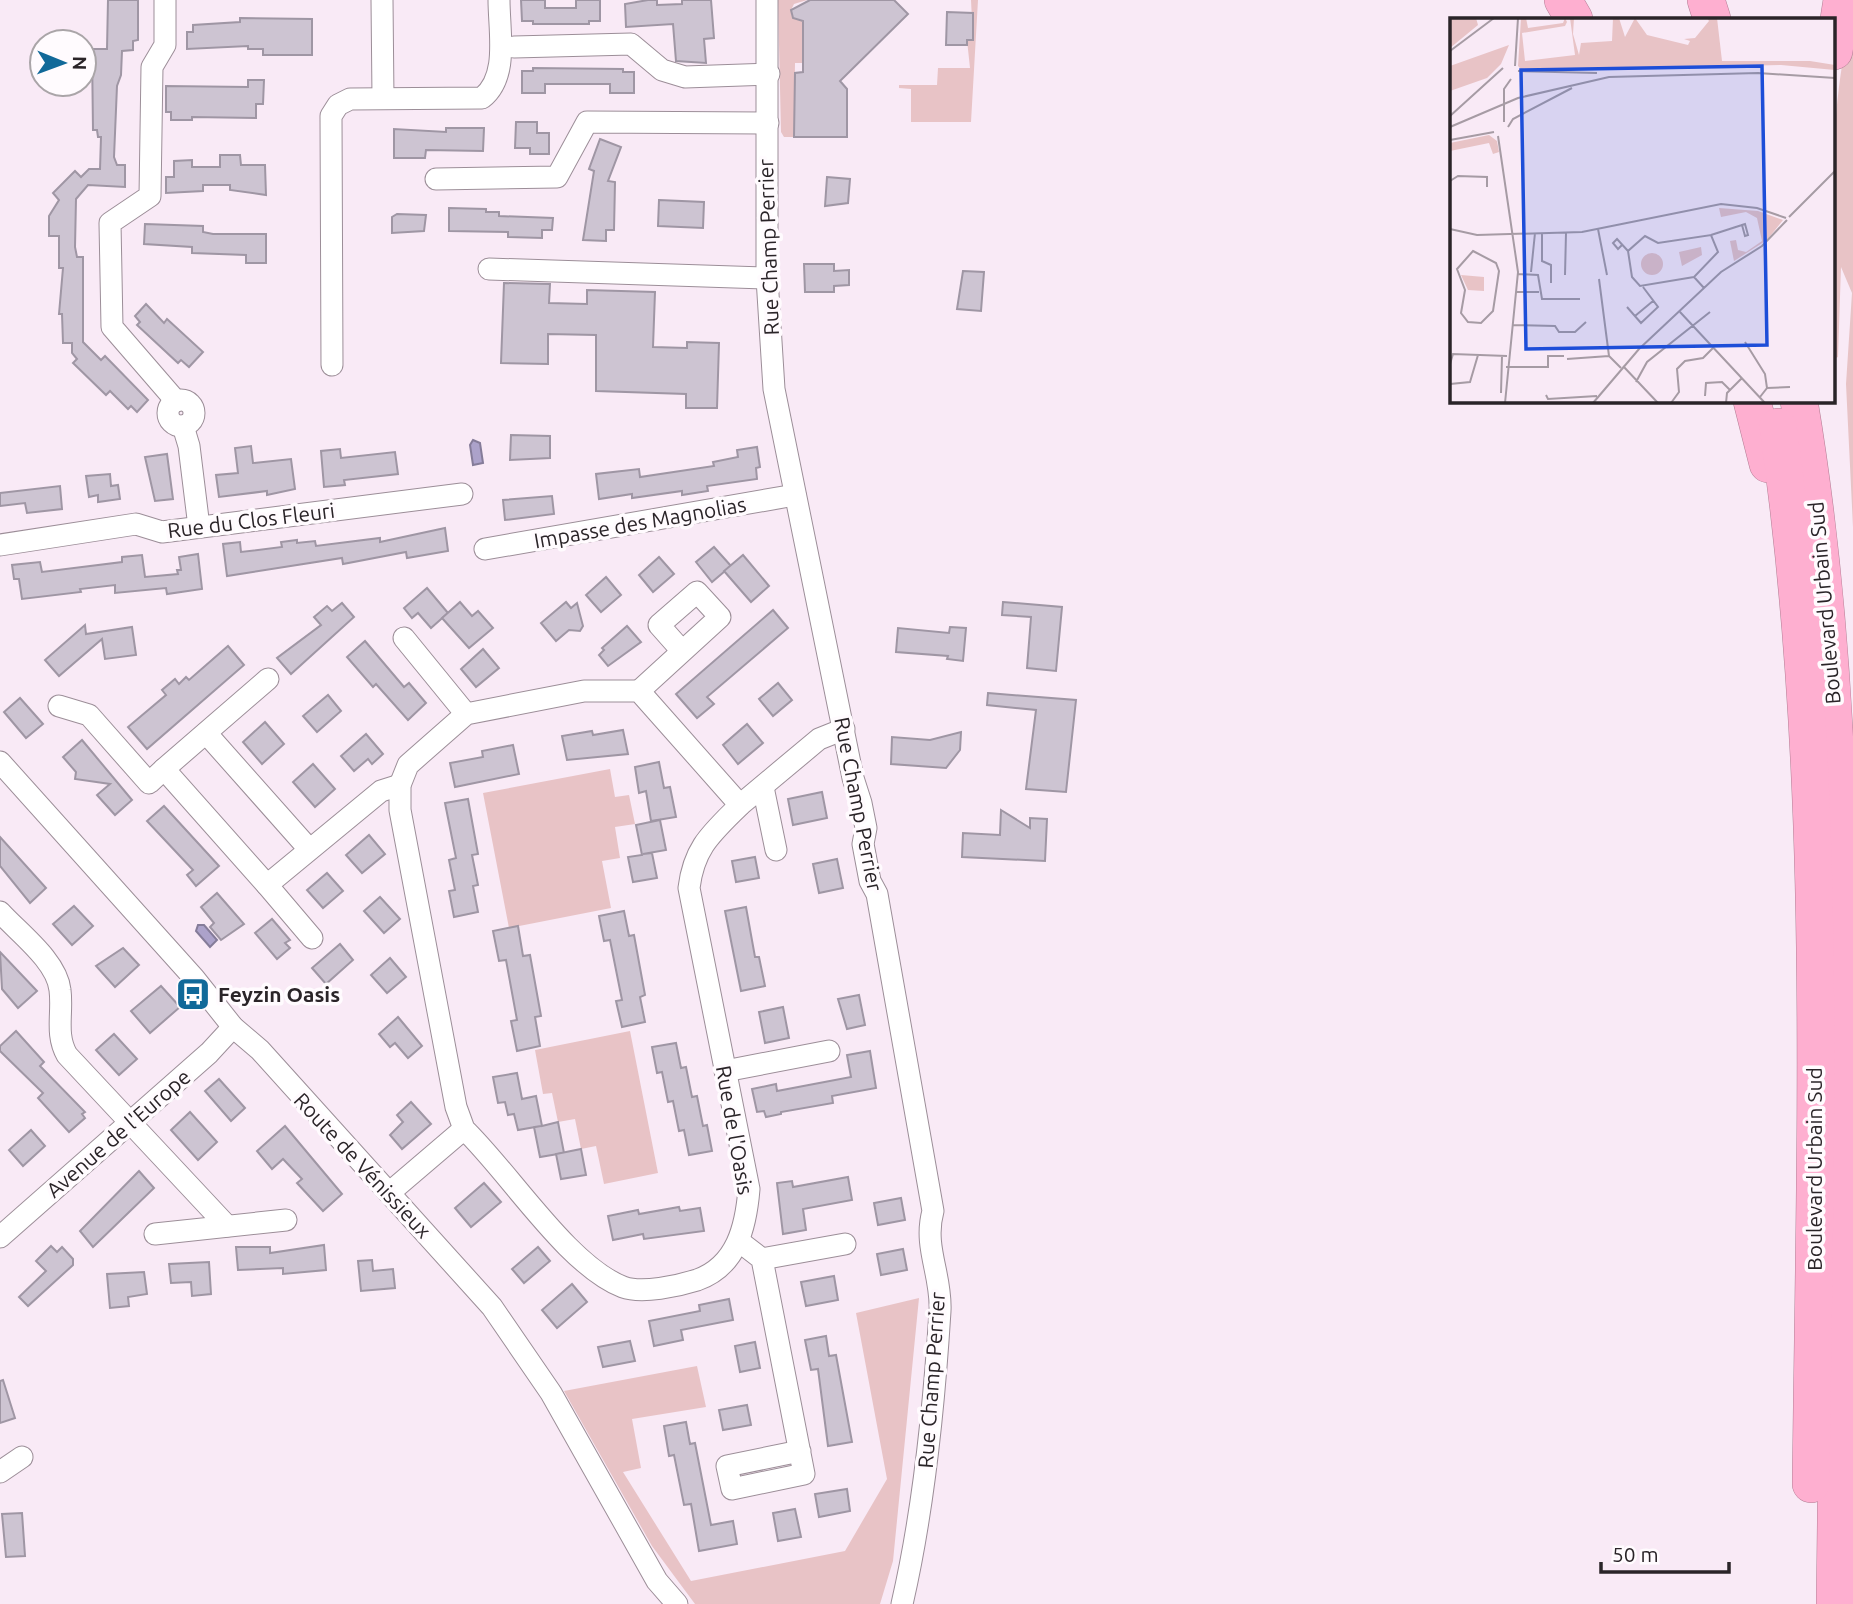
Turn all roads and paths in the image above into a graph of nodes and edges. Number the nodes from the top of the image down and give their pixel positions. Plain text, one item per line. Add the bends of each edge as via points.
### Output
1 (165, 0) edge
2 (383, 0) edge
3 (499, 0) edge
4 (767, 0) edge
5 (1563, 0) edge
6 (1679, 0) edge
7 (1706, 0) edge
8 (1842, 0) edge
9 (1573, 18) edge
10 (1685, 18) edge
11 (1712, 18) edge
12 (1836, 38) edge
13 (514, 47) dead end
14 (769, 74) junction
15 (383, 98) junction
16 (768, 124) junction
17 (436, 179) dead end
18 (489, 270) dead end
19 (767, 278) junction
20 (332, 365) dead end
21 (1752, 402) edge
22 (1774, 402) edge
23 (1799, 402) edge
24 (1823, 402) edge
25 (462, 494) dead end
26 (795, 495) junction
27 (199, 527) junction
28 (0, 545) edge
29 (485, 549) dead end
30 (1799, 586) junction
31 (1828, 616) junction
32 (404, 638) dead end
33 (682, 651) dead end
34 (268, 679) dead end
35 (639, 691) junction
36 (59, 706) dead end
37 (466, 714) junction
38 (844, 729) junction
39 (206, 733) junction
40 (0, 762) edge
41 (164, 769) junction
42 (400, 785) junction
43 (763, 787) junction
44 (740, 805) junction
45 (309, 849) junction
46 (776, 850) dead end
47 (267, 886) junction
48 (0, 912) edge
49 (312, 938) dead end
50 (233, 1027) junction
51 (829, 1051) dead end
52 (725, 1071) junction
53 (130, 1121) junction
54 (464, 1129) junction
55 (388, 1193) junction
56 (286, 1220) dead end
57 (226, 1226) junction
58 (155, 1234) dead end
59 (0, 1237) edge
60 (740, 1241) junction
61 (845, 1244) dead end
62 (762, 1259) junction
63 (800, 1451) dead end
64 (22, 1457) dead end
65 (0, 1472) edge
66 (677, 1604) edge
67 (902, 1604) edge
68 (1810, 1604) edge
69 (1835, 1604) edge

1 - 27 street via 165,45 152,67 150,196 110,223 112,327 176,401 185,400 194,411 191,422 183,426
2 - 15 street
3 - 15 street via 499,74 494,88 482,98
4 - 14 street, Rue Champ Perrier
5 - 9 highway
6 - 10 highway
7 - 11 highway
8 - 12 highway
13 - 14 street via 631,44 662,71 685,77
14 - 16 street, Rue Champ Perrier
15 - 20 street via 350,99 338,105 331,116
16 - 17 street via 587,121 557,177
16 - 19 street, Rue Champ Perrier
18 - 19 street
19 - 26 street, Rue Champ Perrier via 774,389
21 - 30 highway via 1767,458 1782,559
22 - 30 highway, Boulevard Urbain Sud
23 - 31 highway, Boulevard Urbain Sud
24 - 31 highway via 1837,582
25 - 27 street, Rue du Clos Fleuri
26 - 29 street, Impasse des Magnolias
26 - 38 street, Rue Champ Perrier
27 - 28 street, Rue du Clos Fleuri via 162,532 136,524
30 - 68 highway, Boulevard Urbain Sud via 1813,784 1816,909
31 - 69 highway, Boulevard Urbain Sud via 1840,811 1842,971
32 - 37 street
33 - 35 street
34 - 39 street
35 - 37 street via 584,691
35 - 44 street
36 - 41 street via 89,715 149,783
37 - 42 street via 408,765
38 - 43 street, Rue de l'Oasis via 819,739
38 - 67 street, Rue Champ Perrier via 852,778 862,803 863,844 877,894 930,1182 933,1211 928,1230 939,1282 928,1450
39 - 41 street
39 - 45 street
40 - 50 street, Route de Vénissieux
41 - 47 street
42 - 45 street via 381,791
42 - 54 street, Rue de l'Oasis via 405,836
43 - 44 street, Rue de l'Oasis
43 - 46 street
44 - 52 street, Rue de l'Oasis via 704,842 692,864 689,888
45 - 47 street
47 - 49 street
48 - 53 street via 54,971 60,989 60,1034 67,1055
50 - 53 street, Avenue de l'Europe
50 - 55 street, Route de Vénissieux via 260,1050
51 - 52 street
52 - 60 street, Rue de l'Oasis via 749,1189
53 - 57 street
53 - 59 street, Avenue de l'Europe
54 - 55 street
54 - 60 street, Rue de l'Oasis via 584,1264 624,1288 673,1288 704,1278
55 - 66 street, Route de Vénissieux via 492,1307 551,1393 657,1581
56 - 57 street
57 - 58 street
60 - 62 street
61 - 62 street
62 - 63 street
64 - 65 street

